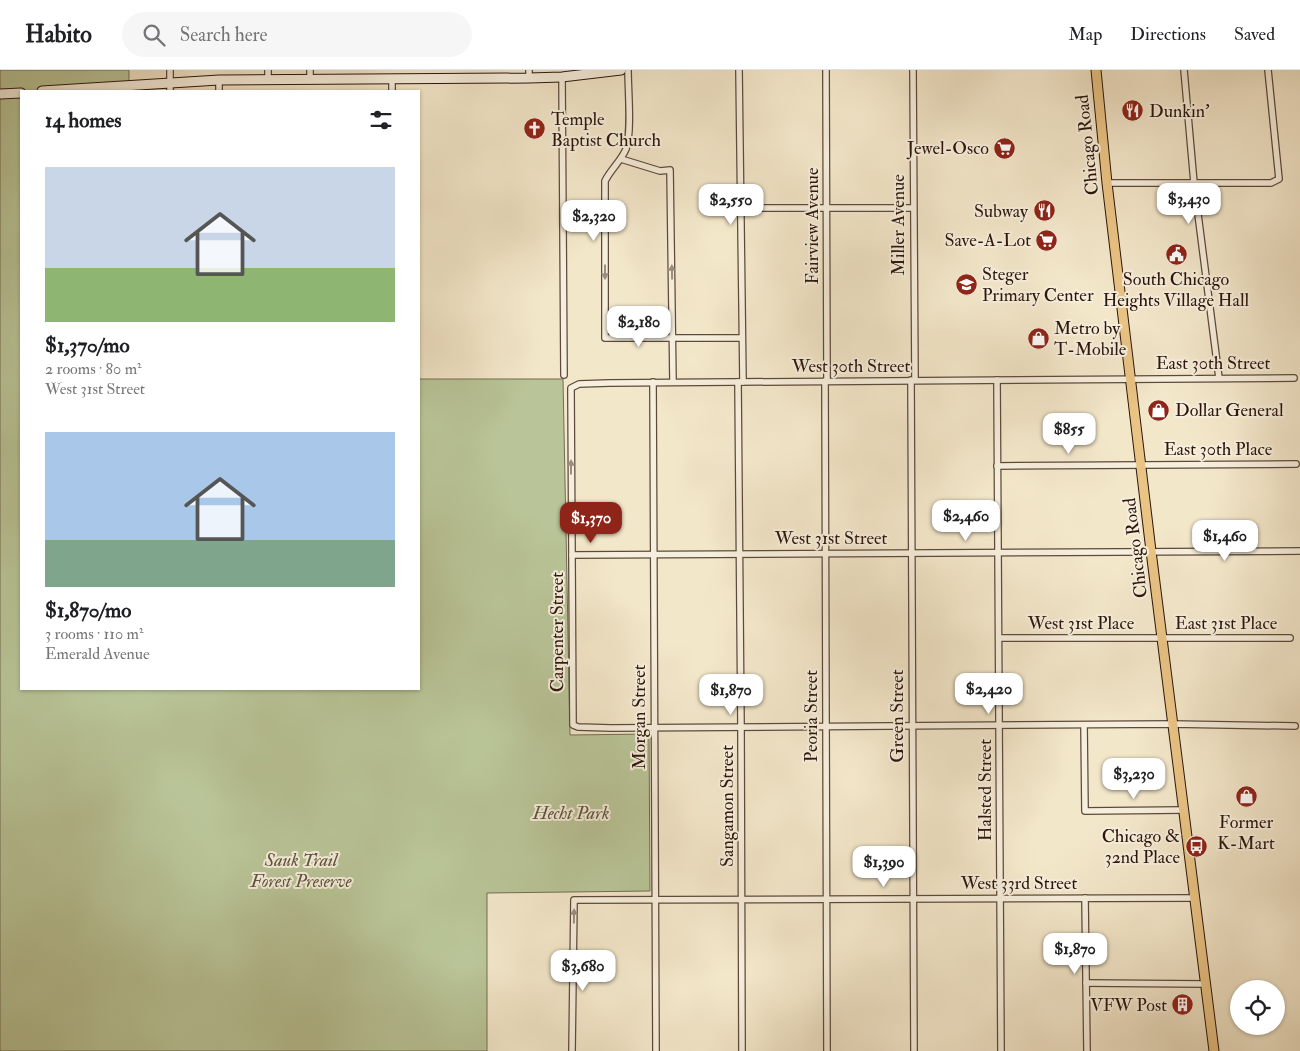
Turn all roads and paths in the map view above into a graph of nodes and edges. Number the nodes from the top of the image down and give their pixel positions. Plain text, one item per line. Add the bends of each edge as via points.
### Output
1 (170, 70) edge
2 (621, 70) edge
3 (628, 70) edge
4 (739, 70) edge
5 (826, 70) edge
6 (913, 70) edge
7 (1096, 70) edge
8 (1184, 70) edge
9 (1268, 70) edge
10 (268, 74) edge
11 (310, 74) edge
12 (529, 74) edge
13 (562, 77) junction
14 (392, 79) junction
15 (219, 80) junction
16 (170, 87) edge
17 (74, 90) edge
18 (219, 90) edge
19 (392, 90) edge
20 (20, 93) edge
21 (0, 94) edge
22 (621, 159) junction
23 (1107, 183) junction
24 (1194, 183) junction
25 (741, 208) junction
26 (827, 208) junction
27 (913, 208) junction
28 (673, 338) junction
29 (742, 338) junction
30 (564, 375) dead end
31 (1219, 378) junction
32 (1294, 378) dead end
33 (1131, 379) junction
34 (913, 380) junction
35 (996, 380) junction
36 (826, 381) junction
37 (653, 382) junction
38 (673, 382) junction
39 (741, 382) junction
40 (571, 388) joint
41 (1296, 464) dead end
42 (1141, 465) junction
43 (997, 466) junction
44 (1151, 551) junction
45 (1300, 551) edge
46 (998, 552) junction
47 (825, 553) junction
48 (911, 553) junction
49 (653, 554) junction
50 (739, 554) junction
51 (572, 555) junction
52 (999, 638) junction
53 (1290, 638) dead end
54 (1162, 639) junction
55 (1172, 724) junction
56 (1000, 725) junction
57 (1084, 725) junction
58 (827, 726) junction
59 (913, 726) junction
60 (1295, 726) dead end
61 (654, 727) junction
62 (742, 727) junction
63 (1183, 810) junction
64 (827, 898) junction
65 (914, 898) junction
66 (1000, 898) junction
67 (1085, 898) junction
68 (1194, 898) junction
69 (742, 899) junction
70 (654, 900) junction
71 (1086, 983) junction
72 (1204, 984) junction
73 (572, 1051) edge
74 (656, 1051) edge
75 (742, 1051) edge
76 (828, 1051) edge
77 (914, 1051) edge
78 (1001, 1051) edge
79 (1087, 1051) edge
80 (1214, 1051) edge

1 - 16 street
2 - 13 main road
3 - 22 street via 627,147
4 - 25 street, Sangamon Street
5 - 26 street, Fairview Avenue
6 - 27 street, Miller Avenue
7 - 23 main road, Chicago Road
8 - 24 street
9 - 24 street via 1279,180 1271,183
10 - 11 main road
10 - 15 main road
11 - 14 main road
12 - 13 main road
12 - 14 main road
13 - 30 street
14 - 19 street
15 - 16 main road
15 - 18 street
16 - 17 main road
20 - 21 main road
28 -> 22 street via 670,170 660,171
22 -> 28 street via 605,181 605,338
23 - 24 street
23 - 33 main road, Chicago Road
24 - 31 street
25 - 26 street
25 - 29 street, Sangamon Street
26 - 27 street
26 - 36 street, Fairview Avenue
27 - 34 street, Miller Avenue
28 - 29 street
28 - 38 street
29 - 39 street, Sangamon Street
31 - 32 street, East 30th Street
31 - 33 street, East 30th Street
33 - 35 street, West 30th Street
33 - 42 main road, Chicago Road
34 - 35 street, West 30th Street
34 - 36 street, West 30th Street
34 - 48 street, Green Street
35 - 43 street, Halsted Street
36 - 39 street, West 30th Street
36 - 47 street, Peoria Street
37 - 38 street, West 30th Street
37 - 40 street, West 30th Street via 579,384
37 - 49 street, Morgan Street
38 - 39 street, West 30th Street
39 - 50 street, Sangamon Street
51 -> 40 street, Carpenter Street
41 - 42 street, East 30th Place
42 - 43 street, East 30th Place
42 - 44 main road, Chicago Road
43 - 46 street, Halsted Street
44 - 45 street, West 31st Street
44 - 46 street, West 31st Street
44 - 54 main road, Chicago Road
46 - 48 street, West 31st Street
46 - 52 street, Halsted Street
47 - 48 street, West 31st Street
47 - 50 street, West 31st Street
47 - 58 street, Peoria Street
48 - 59 street, Green Street
49 - 50 street, West 31st Street
49 - 51 street, West 31st Street
49 - 61 street, Morgan Street
50 - 62 street, Sangamon Street
51 - 61 street, Carpenter Street via 573,725 578,728
52 - 54 street, West 31st Place
52 - 56 street, Halsted Street
53 - 54 street, East 31st Place
54 - 55 main road, Chicago Road
55 - 57 street
55 - 60 street
55 - 63 main road, Chicago Road
56 - 57 street
56 - 59 street
56 - 66 street, Halsted Street
57 - 63 street via 1085,811
58 - 59 street
58 - 62 street
58 - 64 street, Peoria Street
59 - 65 street, Green Street
61 - 62 street
61 - 70 street, Morgan Street
62 - 69 street, Sangamon Street
63 - 68 main road, Chicago Road
64 - 65 street, West 33rd Street
64 - 69 street, West 33rd Street
64 - 76 street, Peoria Street
65 - 66 street, West 33rd Street
65 - 77 street, Green Street
66 - 67 street, West 33rd Street
66 - 78 street, Halsted Street
67 - 68 street, West 33rd Street
67 - 71 street
68 - 72 main road, Chicago Road
69 - 70 street, West 33rd Street
69 - 75 street, Sangamon Street
73 -> 70 street, West 33rd Street via 574,900
70 - 74 street, Morgan Street
71 - 72 street
71 - 79 street
72 - 80 main road, Chicago Road

